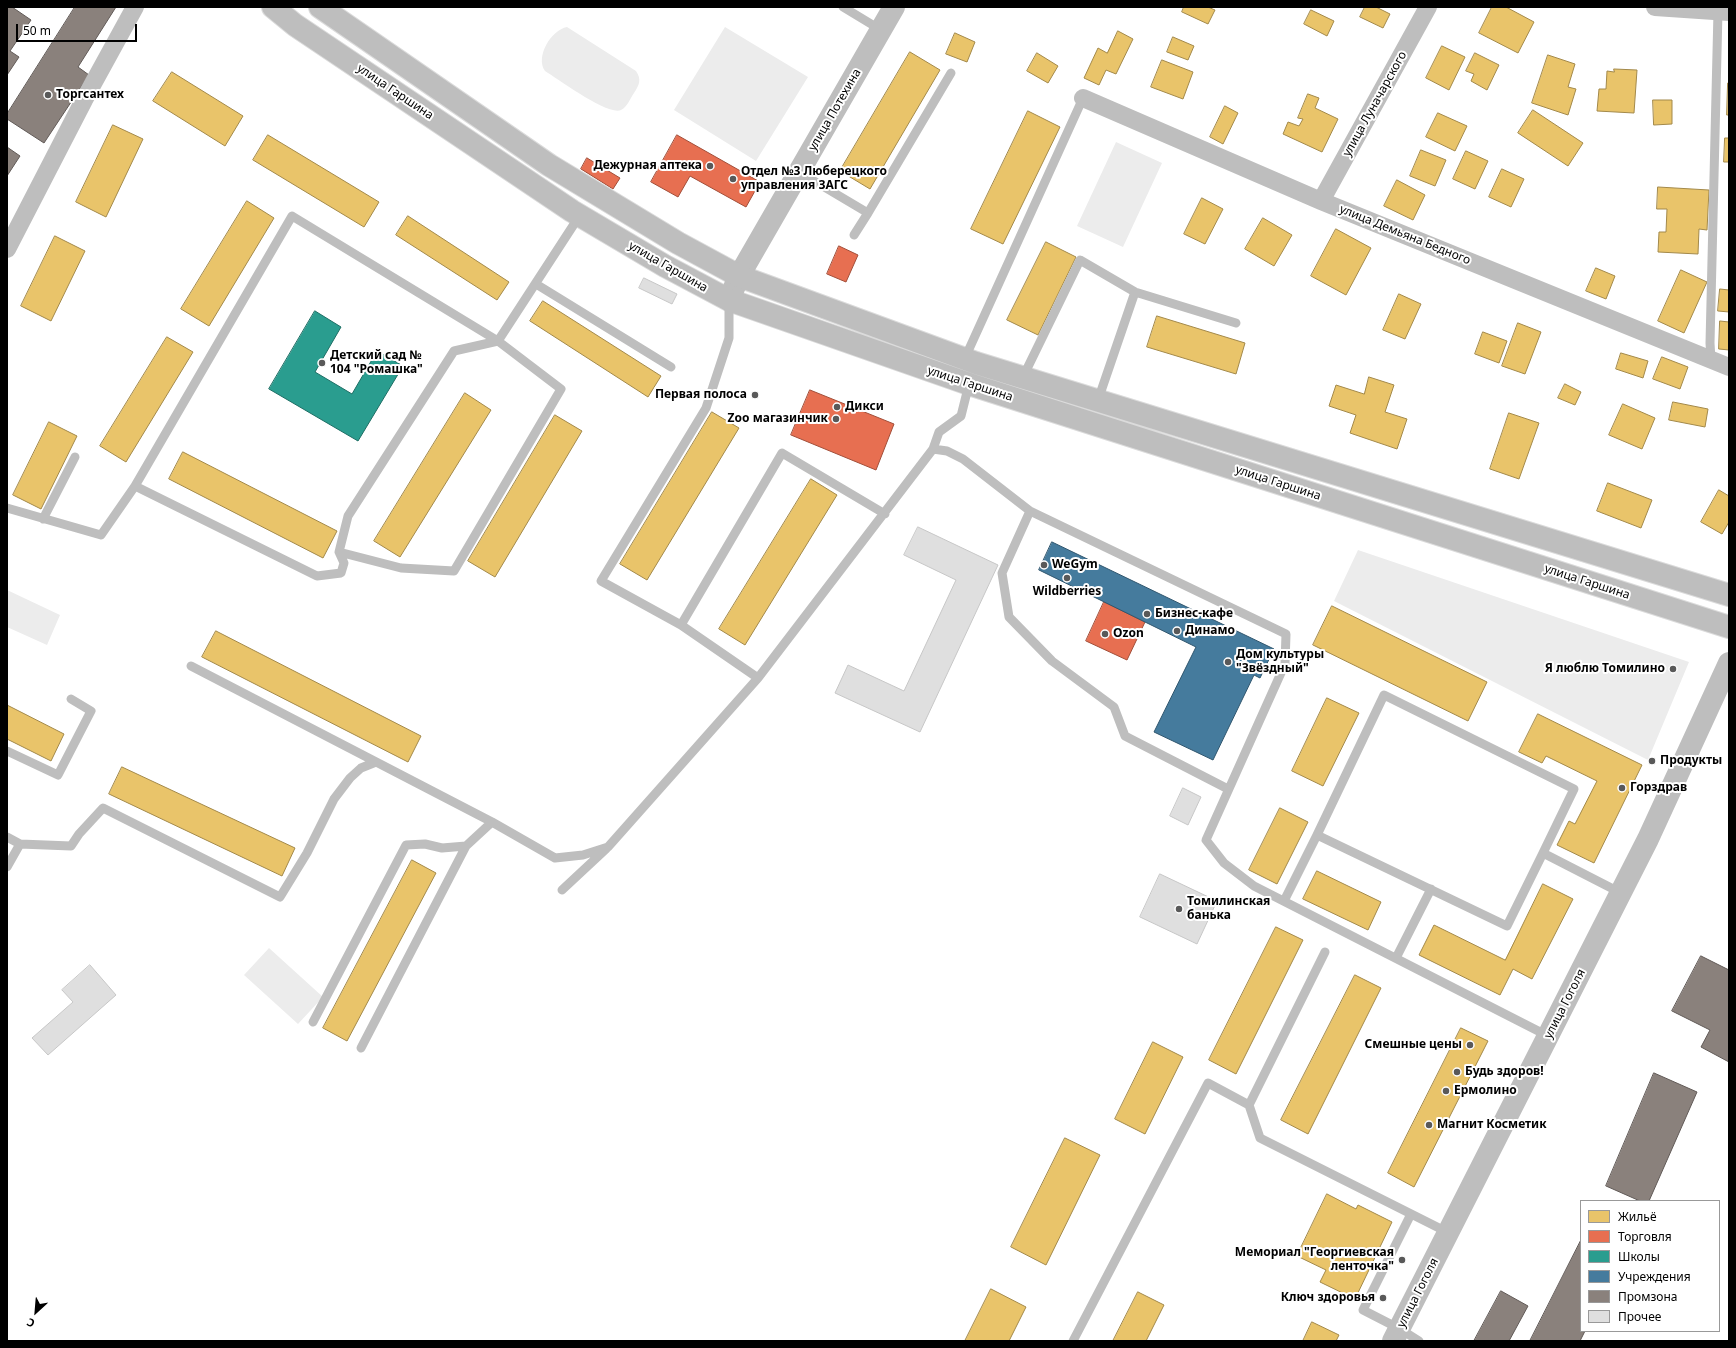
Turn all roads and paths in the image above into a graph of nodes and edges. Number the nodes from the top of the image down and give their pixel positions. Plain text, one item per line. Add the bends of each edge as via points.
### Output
1 (135, 7) edge
2 (273, 7) edge
3 (320, 7) edge
4 (843, 7) edge
5 (894, 7) edge
6 (1428, 7) edge
7 (1655, 7) edge
8 (1724, 11) edge
9 (881, 30) junction
10 (951, 73) dead end
11 (1083, 98) joint
12 (799, 172) junction
13 (1321, 201) junction
14 (868, 213) junction
15 (580, 215) junction
16 (854, 235) dead end
17 (7, 249) edge
18 (739, 276) junction
19 (536, 284) junction
20 (1135, 292) junction
21 (729, 300) junction
22 (1236, 323) dead end
23 (498, 341) junction
24 (965, 358) junction
25 (1711, 360) junction
26 (670, 367) dead end
27 (1729, 367) edge
28 (1023, 377) junction
29 (969, 384) junction
30 (1098, 400) junction
31 (933, 449) junction
32 (75, 457) dead end
33 (135, 486) junction
34 (7, 508) edge
35 (1030, 511) junction
36 (885, 514) junction
37 (44, 519) junction
38 (339, 552) junction
39 (1729, 595) edge
40 (681, 625) junction
41 (1729, 627) edge
42 (1729, 663) edge
43 (191, 666) dead end
44 (758, 678) junction
45 (70, 699) dead end
46 (7, 751) edge
47 (376, 762) junction
48 (1228, 789) junction
49 (492, 822) junction
50 (1317, 835) junction
51 (7, 837) edge
52 (20, 844) junction
53 (466, 846) junction
54 (608, 847) junction
55 (1542, 853) junction
56 (7, 867) edge
57 (1431, 889) junction
58 (562, 890) dead end
59 (1620, 893) junction
60 (1284, 901) junction
61 (1325, 952) dead end
62 (1396, 958) junction
63 (313, 1022) dead end
64 (1548, 1036) junction
65 (361, 1048) dead end
66 (1249, 1104) junction
67 (1411, 1214) junction
68 (1449, 1233) junction
69 (1396, 1335) edge
70 (1073, 1341) edge
71 (1419, 1341) edge

1 - 17 street
2 - 15 main road, улица Гаршина via 295,25
3 - 18 main road, улица Гаршина via 549,166 678,243
4 - 9 lane
5 - 9 main road, улица Потехина
6 - 13 street, улица Луначарского
7 - 8 street
8 - 25 lane
9 - 12 main road, улица Потехина
10 - 14 lane
11 - 13 street, улица Демьяна Бедного
11 - 24 lane
12 - 14 lane
12 - 18 main road, улица Потехина
13 - 25 street, улица Демьяна Бедного
14 - 16 lane
15 - 19 lane
15 - 21 main road, улица Гаршина via 665,266
18 - 21 main road, улица Потехина
18 - 24 main road, улица Гаршина
19 - 23 lane
19 - 26 lane
20 - 22 lane
20 - 28 lane via 1080,260
20 - 30 lane
21 - 29 main road, улица Гаршина
21 - 40 lane via 729,338 706,408 601,581
23 - 33 lane via 292,216
23 - 38 lane via 454,351 348,516
23 - 38 lane via 561,389 454,571 401,568
24 - 28 main road, улица Гаршина
25 - 27 street, улица Демьяна Бедного
28 - 30 main road, улица Гаршина
29 - 31 lane via 960,416 939,432
29 - 41 main road, улица Гаршина
30 - 39 main road, улица Гаршина
31 - 35 lane via 947,451 962,459
31 - 36 lane
32 - 37 lane
33 - 37 lane via 102,535
33 - 38 lane via 317,576 341,573 344,563
34 - 37 lane
35 - 48 lane via 1002,573 1009,617 1052,660 1114,708 1125,736
35 - 48 lane via 1286,634 1286,664
36 - 40 lane via 782,453
36 - 44 lane
40 - 44 lane
42 - 59 main road, улица Гоголя via 1648,839
43 - 47 lane
44 - 54 lane
45 - 46 lane via 91,711 58,775
47 - 49 lane
47 - 52 lane via 361,768 334,799 280,897 103,808 71,846
48 - 60 lane via 1206,840 1224,863 1254,886
49 - 53 lane
49 - 54 lane via 555,858 583,855
50 - 55 lane via 1384,695 1574,789
50 - 57 lane
50 - 60 lane
51 - 52 lane
52 - 56 lane
53 - 63 lane via 442,848 424,844 406,845
53 - 65 lane
54 - 58 lane
55 - 57 lane via 1507,926
55 - 59 lane
57 - 62 lane
59 - 64 main road, улица Гоголя
60 - 62 lane
61 - 66 lane
62 - 64 lane
64 - 68 main road, улица Гоголя
66 - 67 lane via 1260,1138
66 - 70 lane via 1208,1083
67 - 68 lane
67 - 69 lane via 1363,1310
68 - 69 main road, улица Гоголя
69 - 71 lane

